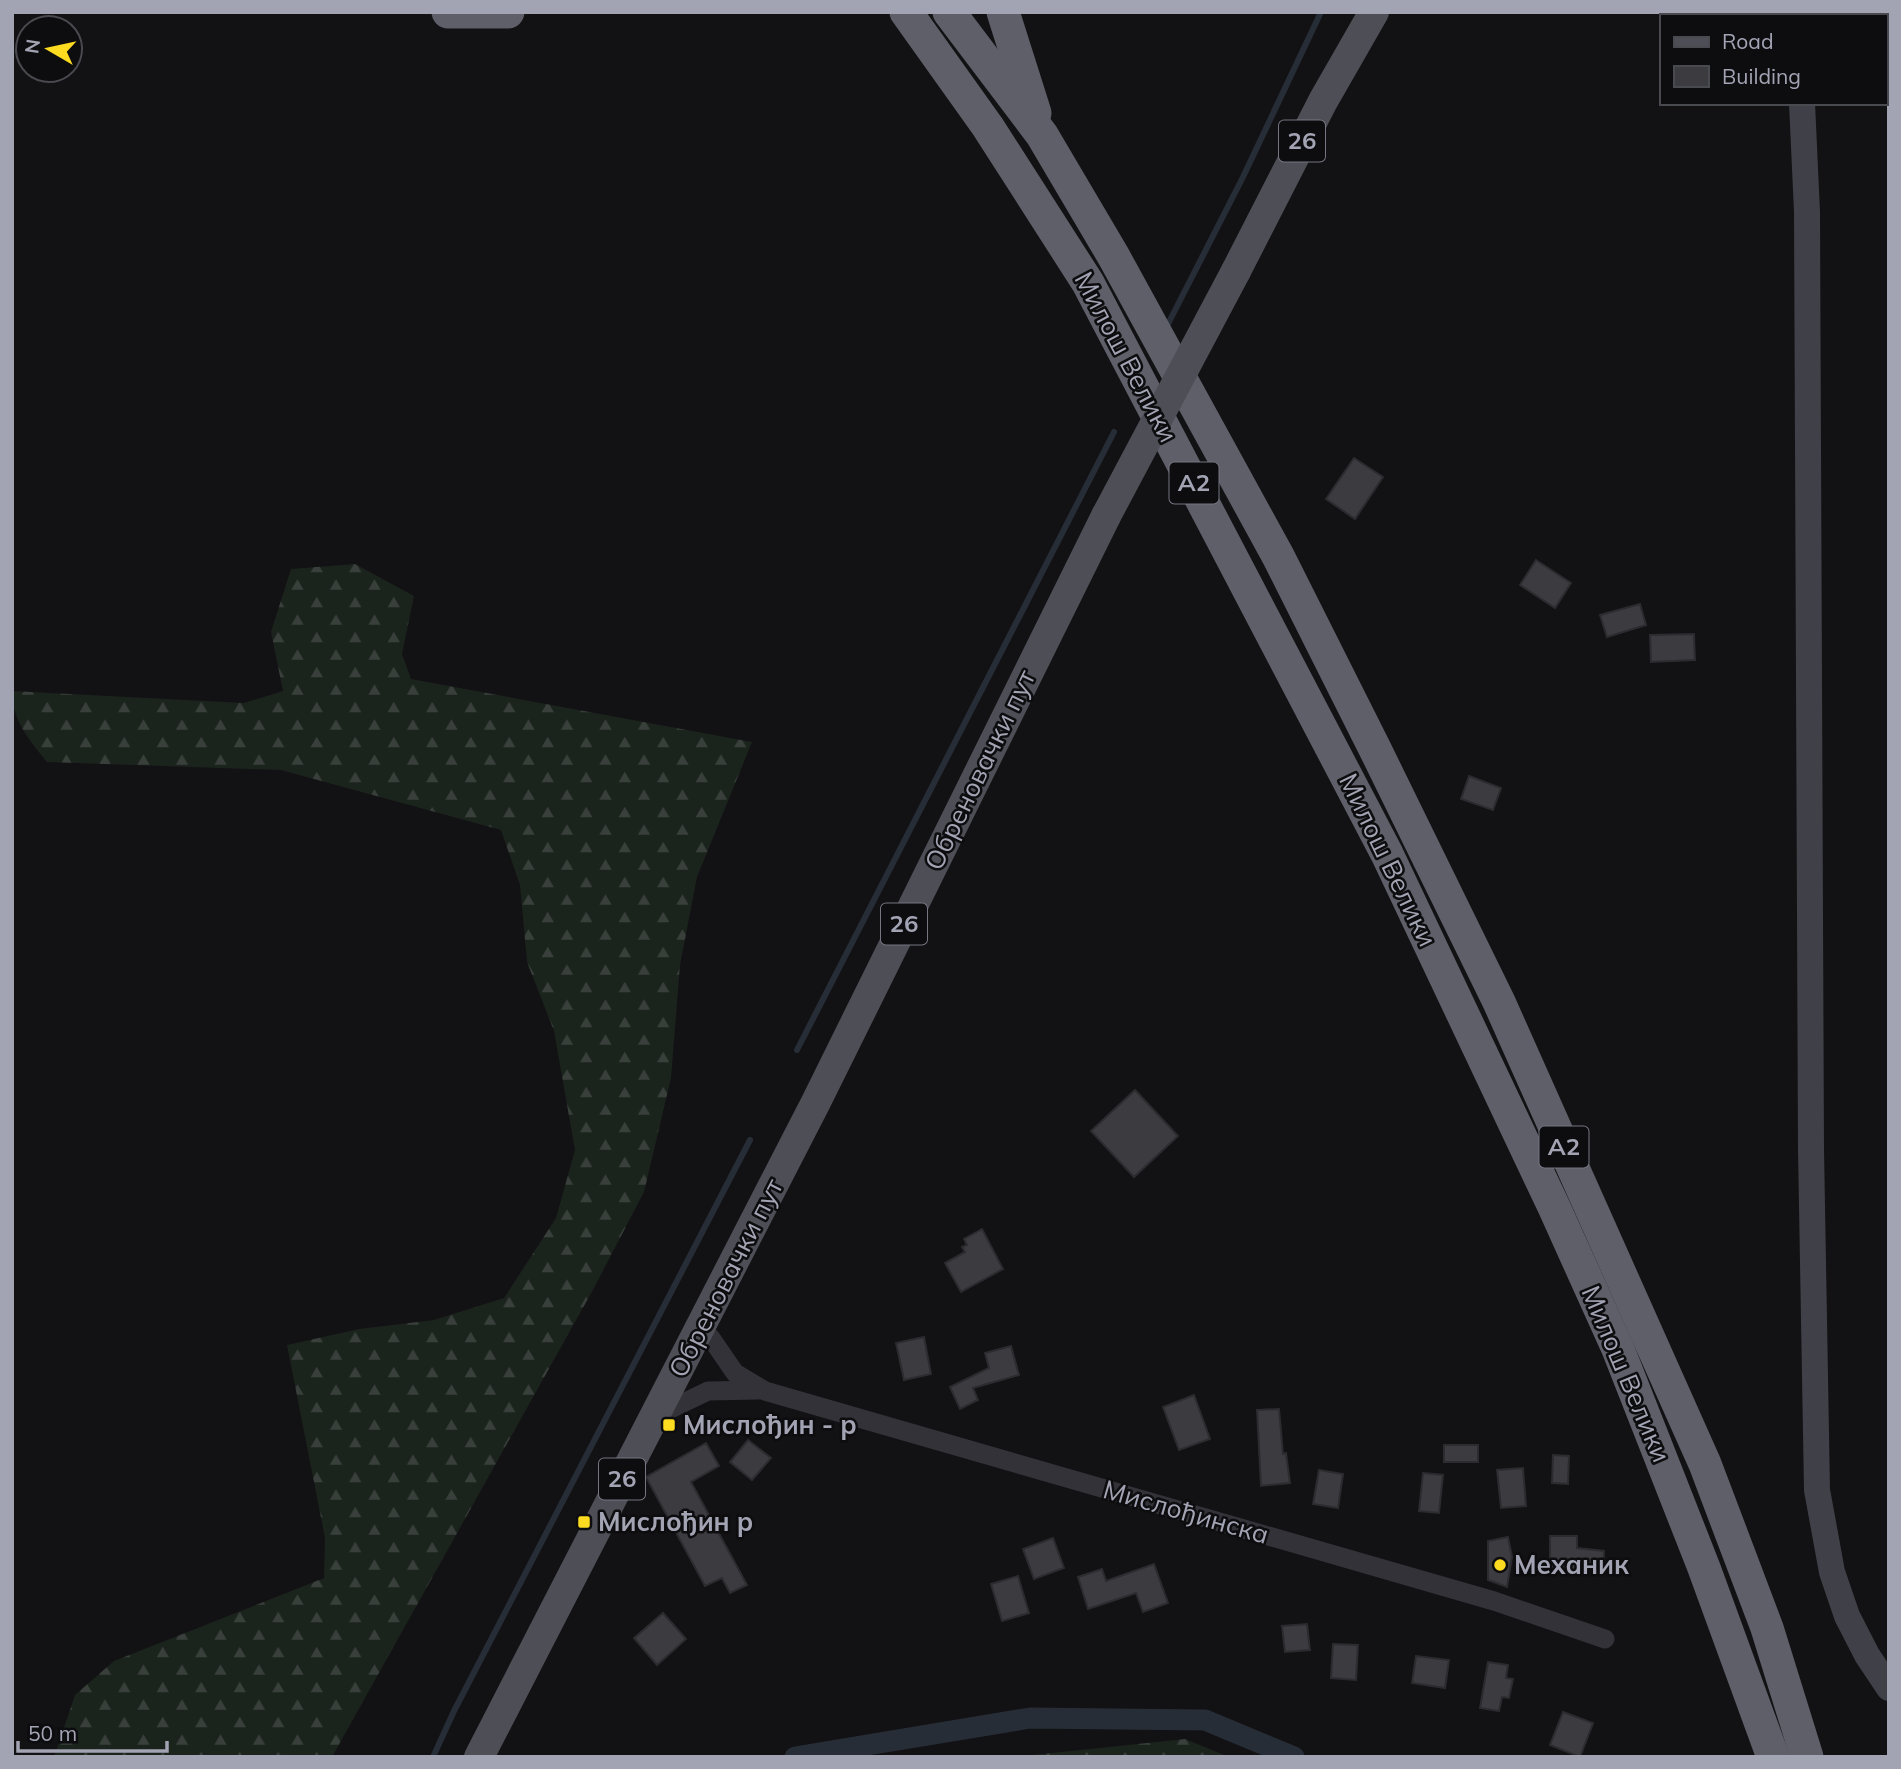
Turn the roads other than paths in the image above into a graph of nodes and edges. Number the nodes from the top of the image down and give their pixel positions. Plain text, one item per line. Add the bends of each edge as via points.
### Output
1 (448, 12) edge
2 (508, 12) edge
3 (906, 12) edge
4 (950, 12) edge
5 (1003, 12) edge
6 (1374, 12) edge
7 (1802, 105) edge
8 (1042, 135) junction
9 (700, 1331) junction
10 (765, 1391) junction
11 (655, 1417) junction
12 (1605, 1639) dead end
13 (1889, 1688) edge
14 (479, 1757) edge
15 (1773, 1757) edge
16 (1807, 1757) edge

1 - 2 highway
3 - 15 highway, Милош Велики / A2 via 988,127 1088,283 1387,854 1618,1349
4 - 8 highway, Милош Велики / A2
5 - 8 highway
6 - 9 main road, Обреновачки пут / 26, bridge via 1106,516
7 - 13 main road via 1807,212 1811,1177 1817,1490 1829,1560 1847,1616
8 - 16 highway, Милош Велики / A2 via 1278,556 1499,1003 1705,1464 1768,1628
9 - 10 street, Мислођинска via 711,1338 735,1373
9 - 11 main road, Обреновачки пут / 26
10 - 11 street, Мислођинска via 708,1391
10 - 12 street, Мислођинска via 1494,1601
11 - 14 main road, Обреновачки пут / 26

